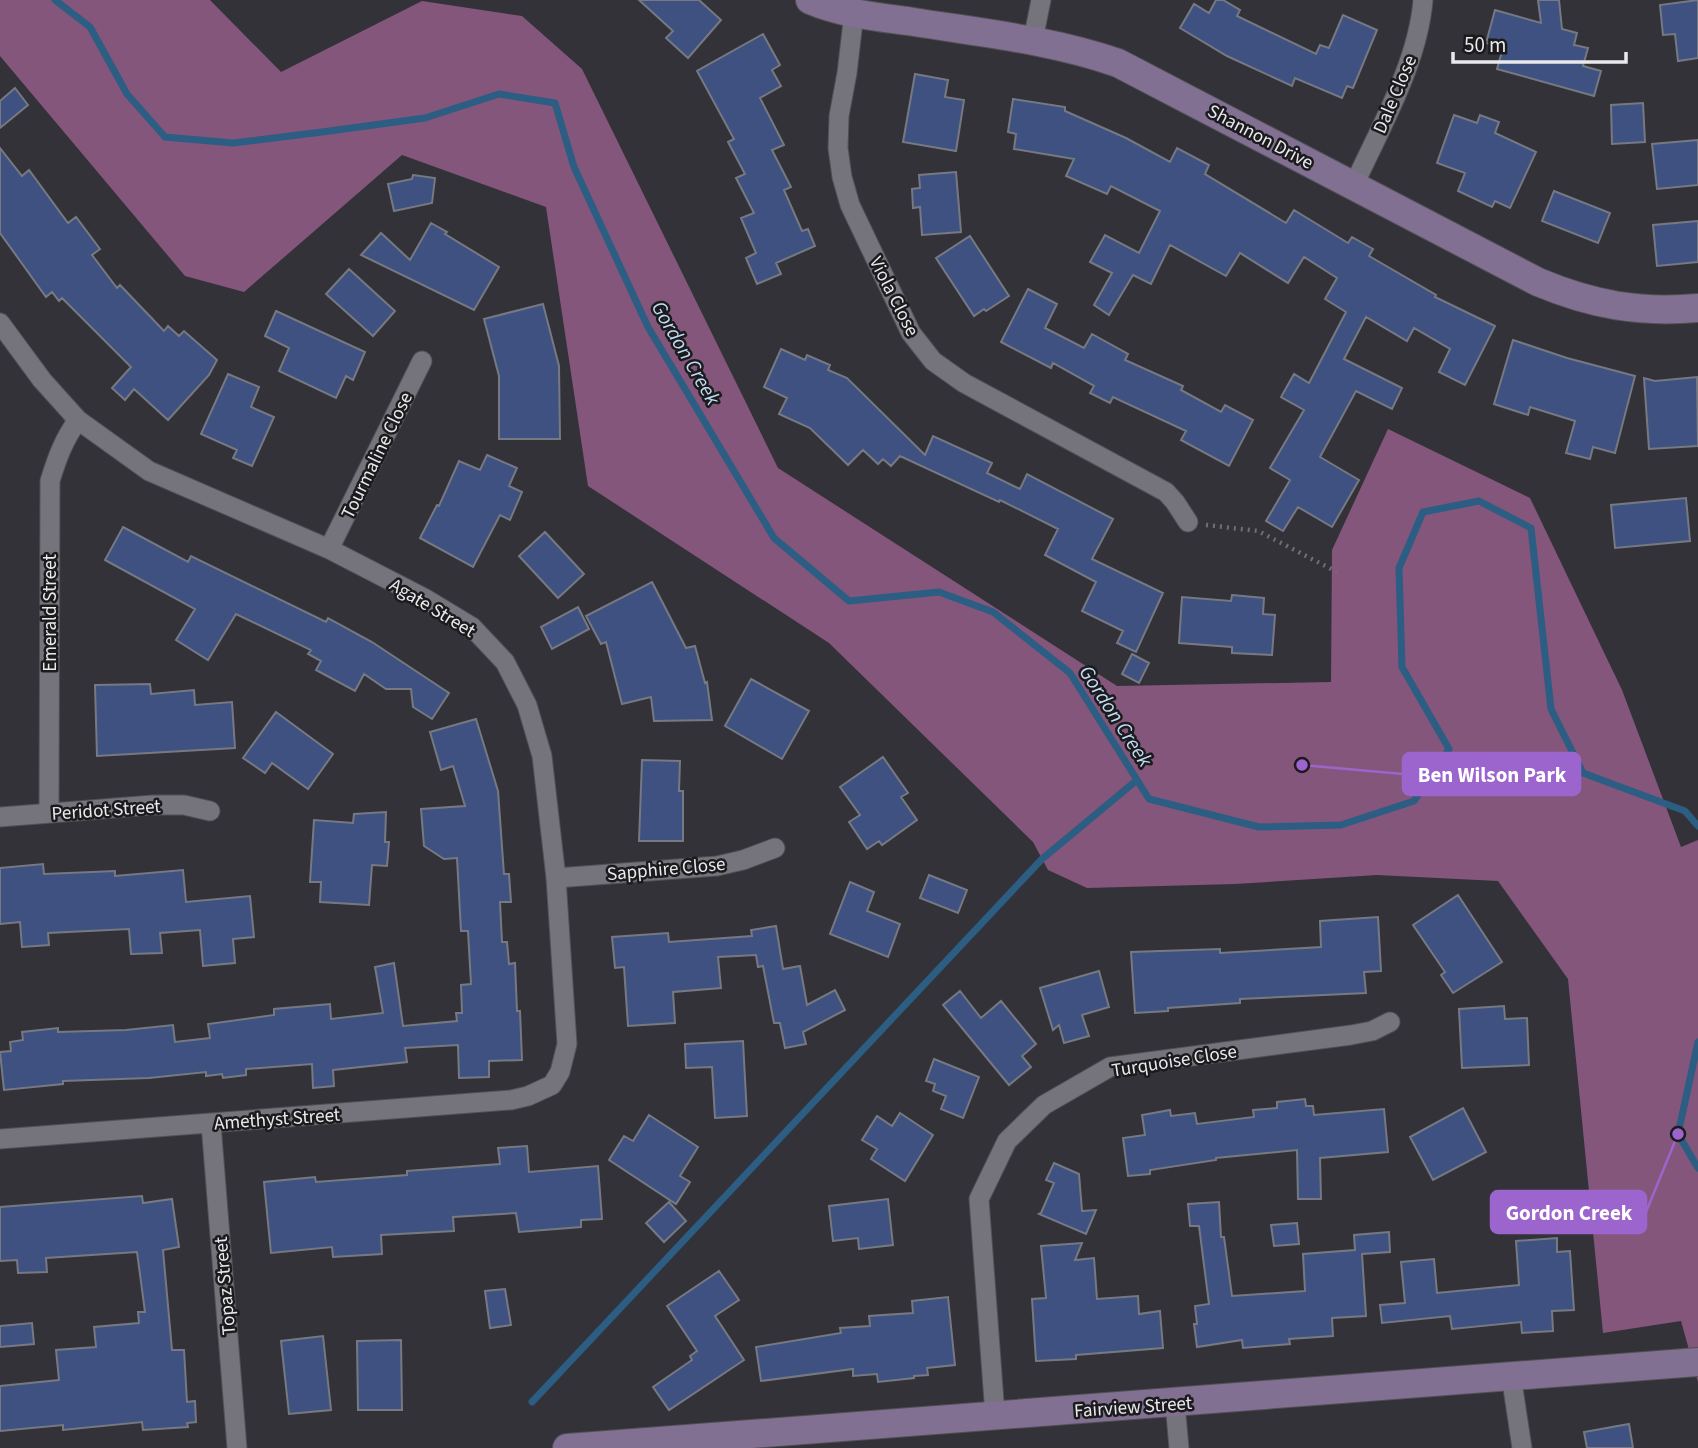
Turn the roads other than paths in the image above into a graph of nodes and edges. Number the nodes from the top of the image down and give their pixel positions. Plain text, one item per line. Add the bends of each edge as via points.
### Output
1 (810, 0) edge
2 (1041, 0) edge
3 (1423, 0) edge
4 (854, 13) junction
5 (1033, 40) junction
6 (1354, 185) junction
7 (1698, 308) edge
8 (0, 323) edge
9 (422, 361) dead end
10 (79, 420) junction
11 (1188, 522) road end
12 (329, 549) junction
13 (210, 811) dead end
14 (48, 813) junction
15 (0, 817) edge
16 (775, 848) dead end
17 (556, 878) junction
18 (1390, 1022) dead end
19 (552, 1085) joint
20 (211, 1124) junction
21 (0, 1139) edge
22 (1698, 1362) edge
23 (1511, 1375) junction
24 (1175, 1403) junction
25 (995, 1415) junction
26 (237, 1448) edge
27 (567, 1448) edge
28 (1179, 1448) edge
29 (1522, 1448) edge

1 - 4 street, Shannon Drive
2 - 5 street
3 - 6 street, Dale Close via 1410,61
4 - 5 street, Shannon Drive
4 - 11 street, Viola Close via 839,116 842,177 850,205 911,333 933,361 964,383 1159,488
5 - 6 street, Shannon Drive via 1118,63
6 - 7 street, Shannon Drive via 1575,297 1649,310
8 - 10 street, Agate Street
9 - 12 street, Tourmaline Close
10 - 12 street, Agate Street via 149,471
10 - 14 street, Emerald Street via 66,436 50,481
12 - 17 street, Agate Street via 472,627 505,662 527,705 542,756
13 - 14 street, Peridot Street via 184,804
14 - 15 street, Peridot Street
16 - 17 street, Sapphire Close via 717,866
17 - 19 street, Agate Street via 566,1044
18 - 25 street, Turquoise Close via 1351,1035 1110,1067 1044,1105 1007,1141 979,1199
19 - 20 street, Amethyst Street via 511,1100
20 - 21 street, Amethyst Street
20 - 26 street, Topaz Street
22 - 23 street, Fairview Street
23 - 24 street, Fairview Street
23 - 29 street
24 - 25 street, Fairview Street
24 - 28 street
25 - 27 street, Fairview Street

